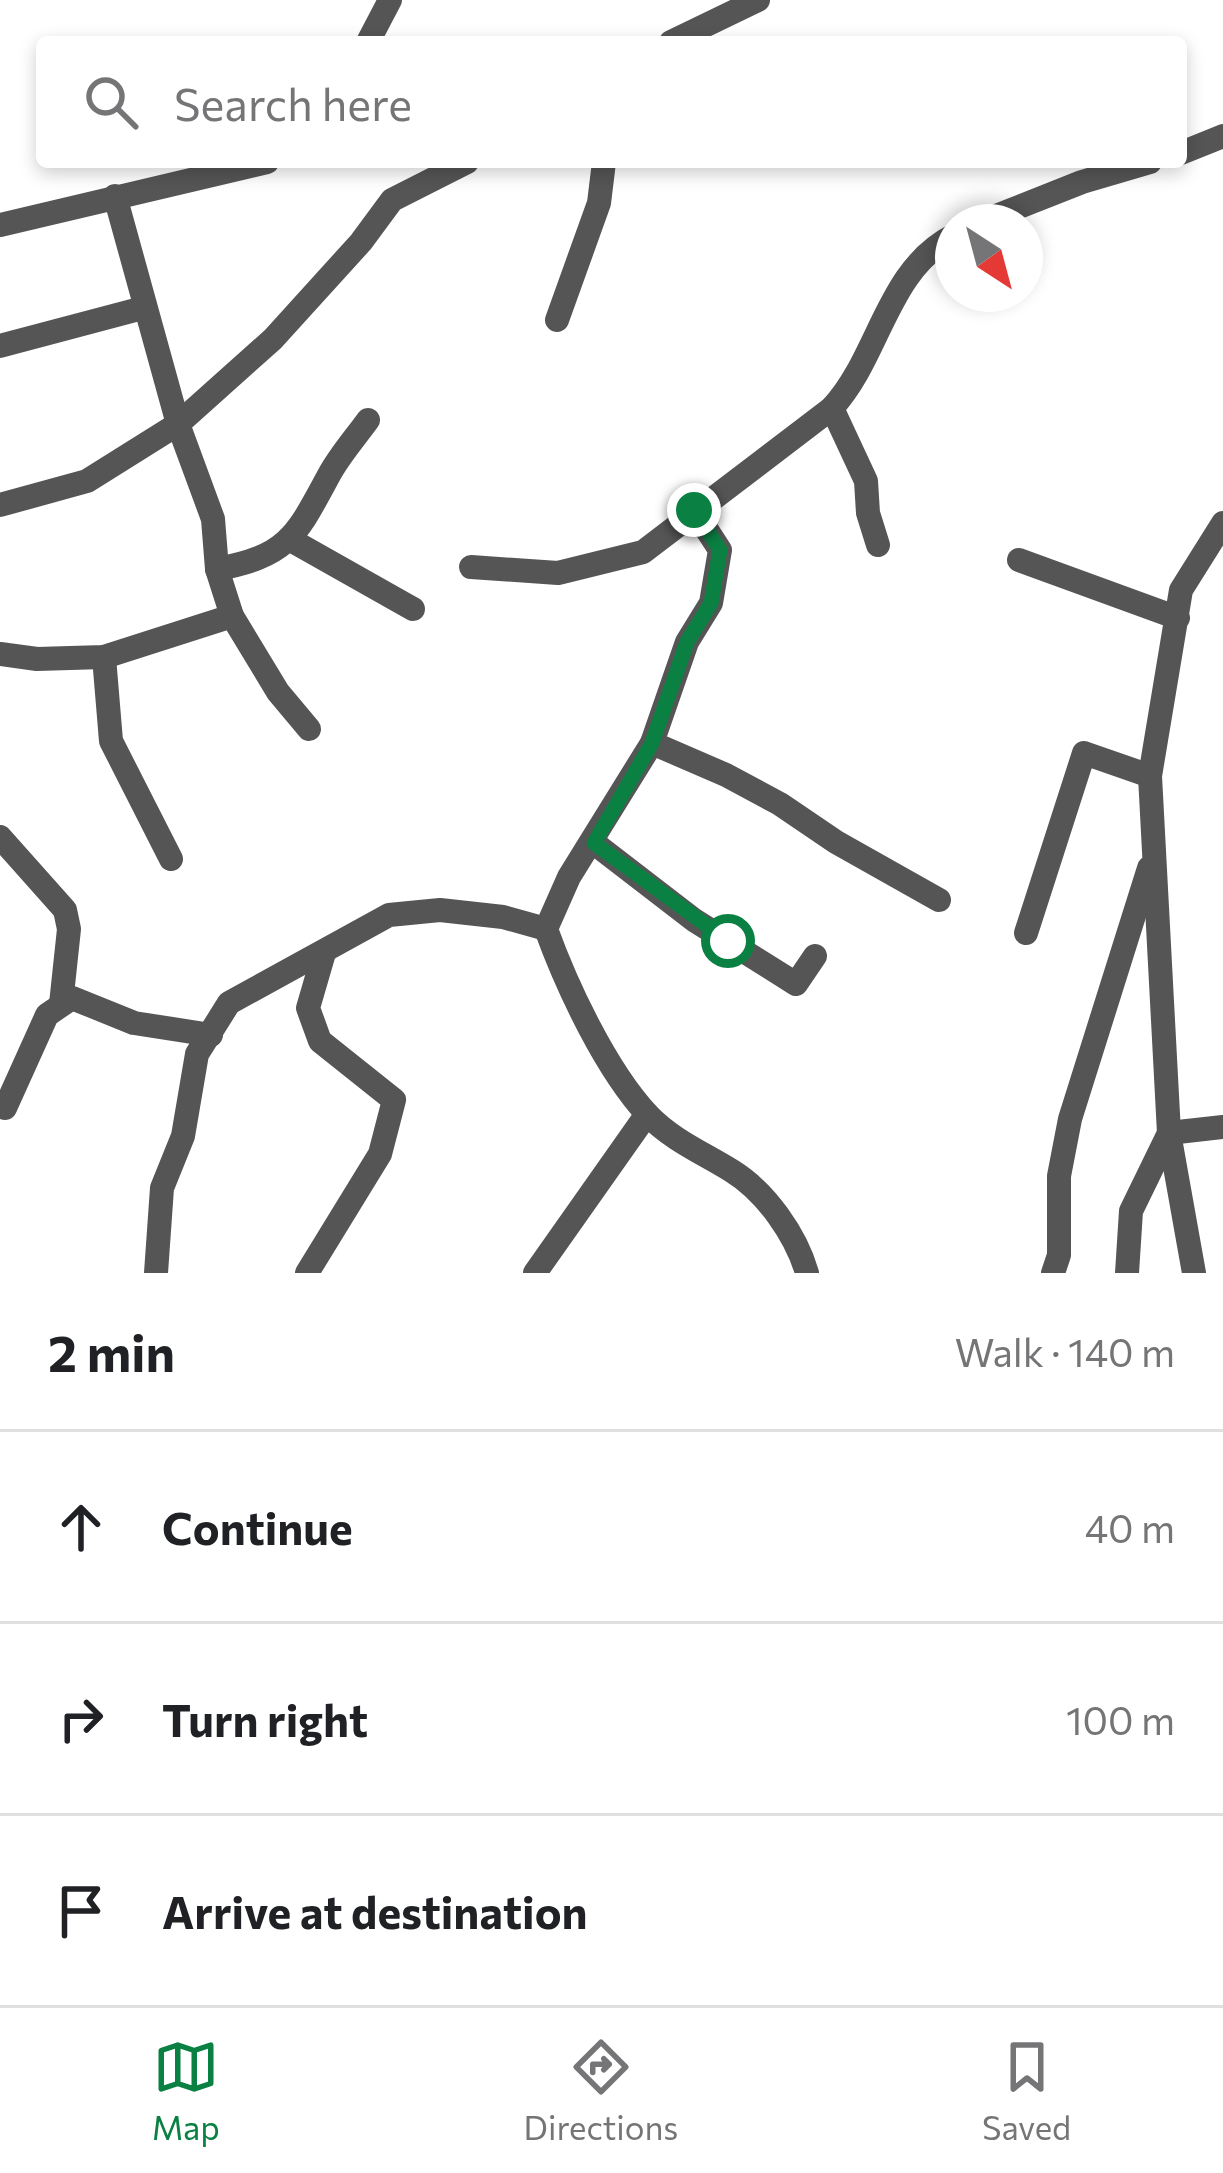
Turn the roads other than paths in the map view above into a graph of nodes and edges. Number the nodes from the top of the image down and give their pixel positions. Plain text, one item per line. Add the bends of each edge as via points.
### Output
1 (390, 0) edge
2 (758, 0) edge
3 (371, 36) edge
4 (683, 36) edge
5 (1223, 136) edge
6 (1187, 151) edge
7 (240, 168) edge
8 (455, 168) edge
9 (603, 168) edge
10 (1130, 168) edge
11 (116, 196) junction
12 (1026, 204) edge
13 (0, 225) edge
14 (935, 251) edge
15 (143, 308) junction
16 (556, 320) dead end
17 (0, 346) edge
18 (832, 408) junction
19 (368, 420) dead end
20 (178, 424) junction
21 (0, 505) edge
22 (694, 510) junction
23 (1223, 523) edge
24 (289, 539) junction
25 (878, 545) dead end
26 (1019, 560) dead end
27 (471, 567) dead end
28 (217, 569) junction
29 (413, 608) dead end
30 (232, 616) junction
31 (1178, 619) junction
32 (0, 654) edge
33 (104, 657) junction
34 (309, 729) dead end
35 (652, 743) junction
36 (1150, 776) junction
37 (0, 837) edge
38 (594, 843) junction
39 (1155, 849) junction
40 (171, 859) dead end
41 (939, 900) dead end
42 (546, 929) junction
43 (1026, 933) dead end
44 (324, 953) junction
45 (815, 956) dead end
46 (61, 1004) junction
47 (211, 1034) junction
48 (5, 1108) dead end
49 (647, 1114) junction
50 (1223, 1126) edge
51 (1169, 1133) junction
52 (156, 1273) edge
53 (308, 1273) edge
54 (535, 1273) edge
55 (807, 1273) edge
56 (1053, 1273) edge
57 (1127, 1273) edge
58 (1194, 1273) edge

1 - 3 street
2 - 4 street
5 - 6 street
7 - 11 street
8 - 20 street via 392,200 273,340
9 - 16 street
10 - 12 street
11 - 13 street
11 - 15 street
14 - 18 street via 893,297 868,358
15 - 17 street
15 - 20 street
18 - 22 street
18 - 25 street via 866,481
19 - 24 street
20 - 21 street via 87,482
20 - 28 street via 213,519
22 - 27 street via 643,552 605,564 558,573
22 - 35 street via 720,550 711,603 687,642
23 - 31 street via 1181,590
24 - 28 street via 250,563
24 - 29 street
26 - 31 street
28 - 30 street
30 - 33 street
30 - 34 street
31 - 36 street
32 - 33 street
33 - 40 street via 111,741
35 - 38 street
35 - 41 street via 780,804
36 - 39 street
36 - 43 street via 1084,753
37 - 46 street via 65,910
38 - 42 street
38 - 45 street via 796,984
39 - 51 street
39 - 56 street via 1070,1119
42 - 44 street via 440,910 389,914
42 - 49 street via 597,1041
44 - 47 street via 229,1003
44 - 53 street via 308,1008 320,1041 394,1100 380,1154
46 - 47 street via 72,998 134,1022
46 - 48 street via 47,1015
47 - 52 street via 197,1054 183,1136 162,1188
49 - 54 street
49 - 55 street via 737,1174 774,1211
50 - 51 street
51 - 57 street via 1131,1211
51 - 58 street

